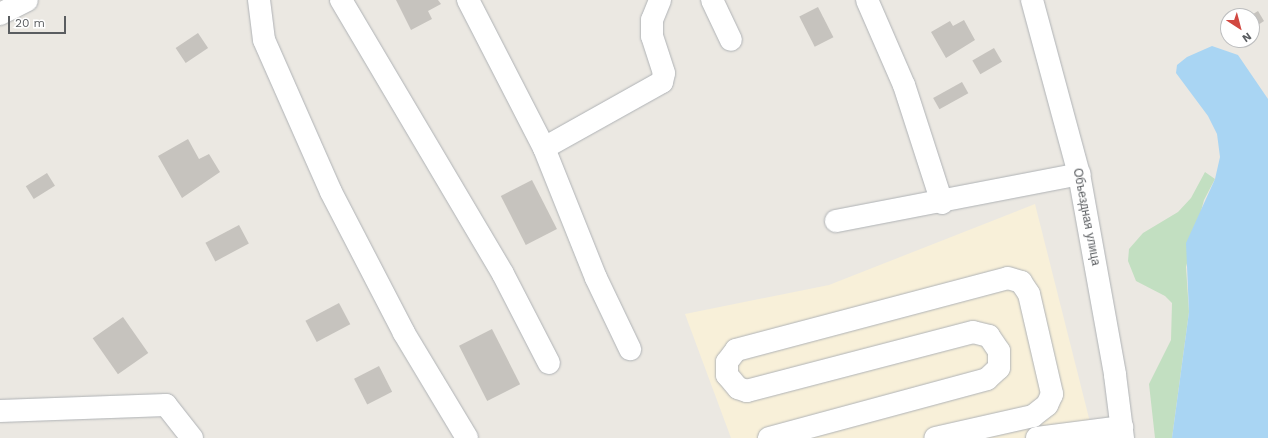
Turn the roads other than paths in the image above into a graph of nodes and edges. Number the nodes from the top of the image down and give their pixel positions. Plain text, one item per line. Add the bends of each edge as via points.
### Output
1 (27, 0) edge
2 (259, 0) edge
3 (341, 0) edge
4 (468, 0) edge
5 (660, 0) edge
6 (712, 0) edge
7 (867, 0) edge
8 (1032, 0) edge
9 (0, 14) edge
10 (731, 40) dead end
11 (544, 148) junction
12 (1079, 174) junction
13 (942, 202) junction
14 (836, 221) dead end
15 (630, 349) dead end
16 (549, 363) dead end
17 (0, 411) edge
18 (1122, 432) edge
19 (192, 438) edge
20 (467, 438) edge
21 (769, 438) edge
22 (935, 438) edge
23 (1037, 438) edge

1 - 9 street
2 - 20 street via 264,40 335,199 404,333
3 - 16 street via 503,274
4 - 11 street
5 - 11 street via 652,20 652,36 664,73 662,82
6 - 10 street
7 - 13 street via 904,86
8 - 12 street, Объездная улица
11 - 15 street via 596,278
12 - 13 street
12 - 18 street, Объездная улица
13 - 14 street
17 - 19 street via 166,405
18 - 23 street
21 - 22 street via 987,379 999,368 999,351 989,336 973,332 747,391 738,388 727,375 727,362 736,350 1008,278 1021,282 1029,294 1052,394 1047,405 1033,416

